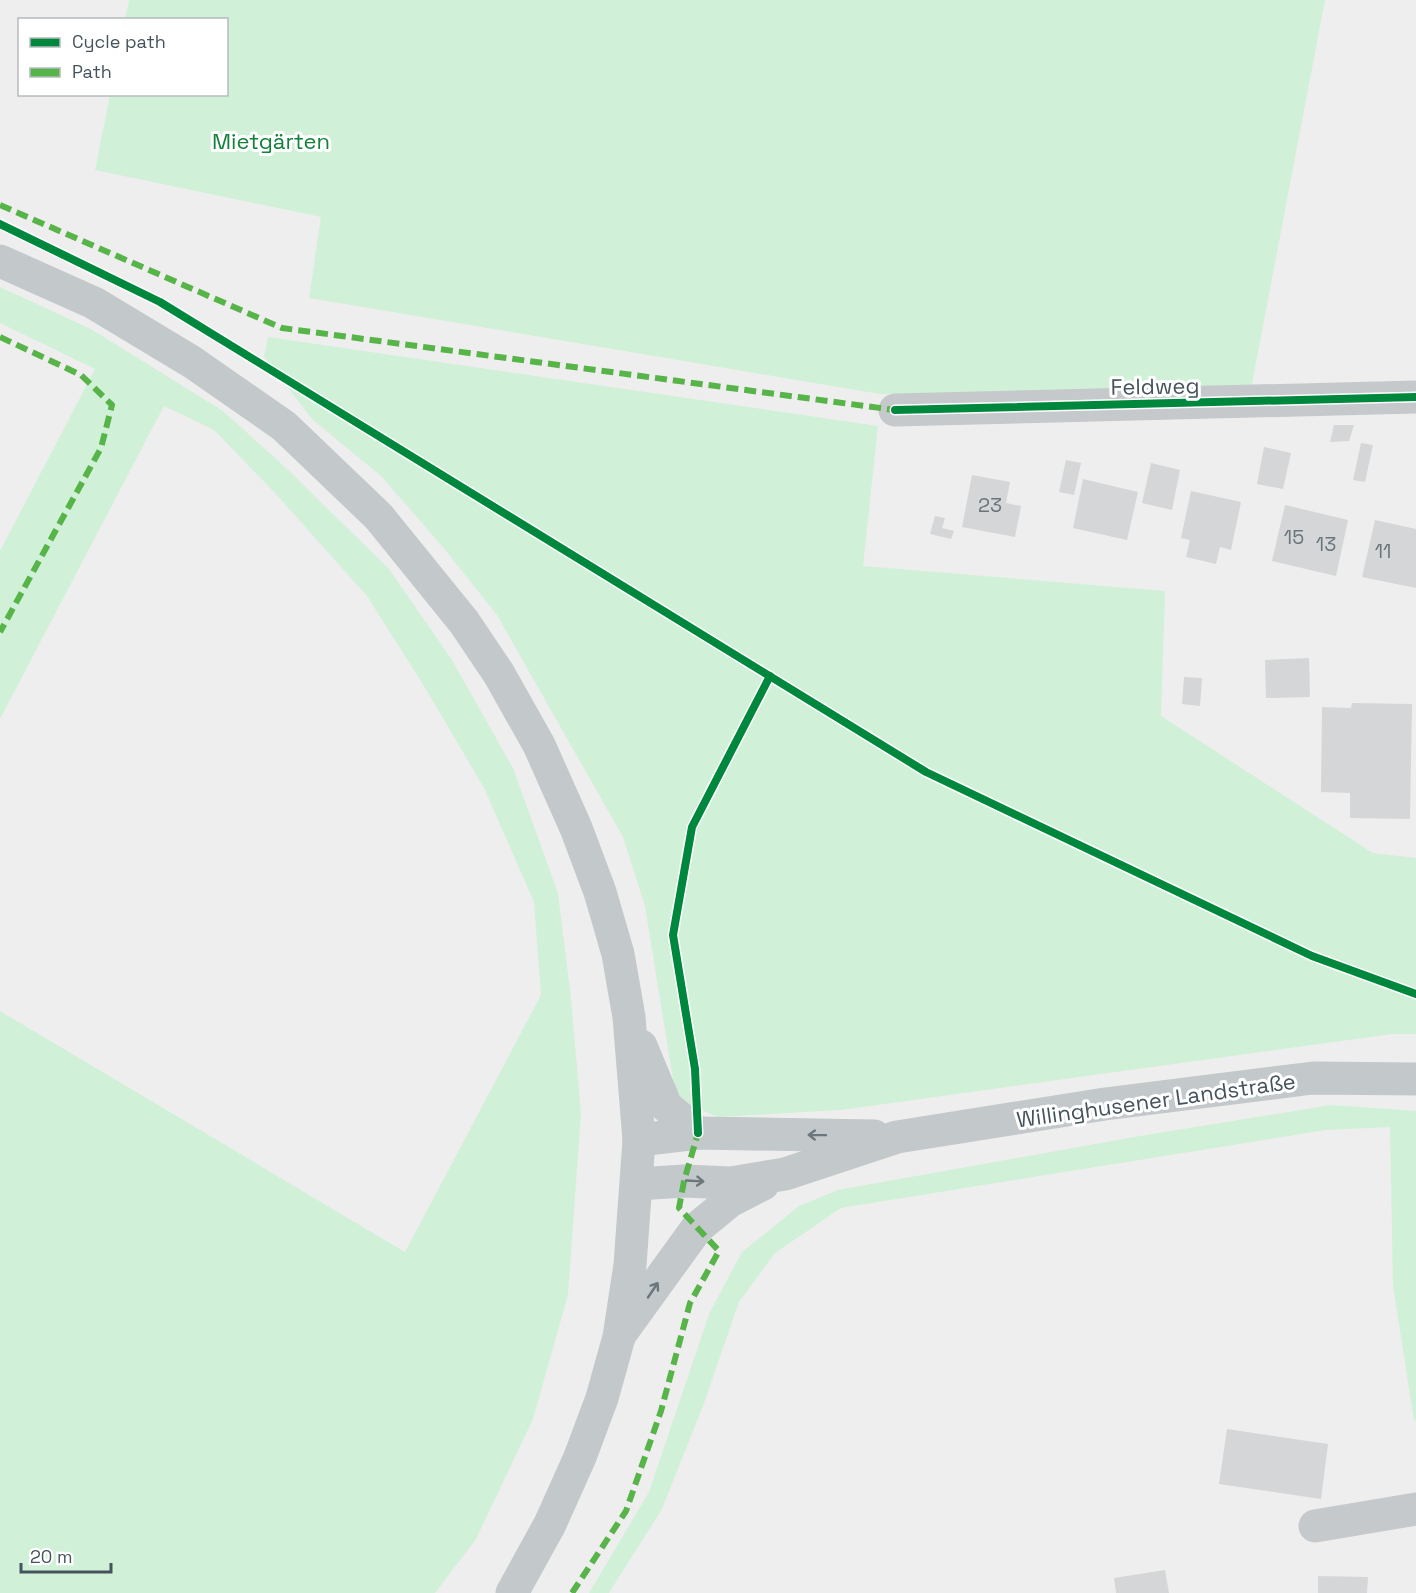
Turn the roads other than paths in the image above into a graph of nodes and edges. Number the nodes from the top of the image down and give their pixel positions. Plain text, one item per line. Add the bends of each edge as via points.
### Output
1 (0, 261) edge
2 (1416, 397) edge
3 (895, 410) dead end
4 (628, 1017) junction
5 (1416, 1079) edge
6 (698, 1133) junction
7 (897, 1137) junction
8 (638, 1162) junction
9 (786, 1174) junction
10 (619, 1337) junction
11 (1416, 1509) edge
12 (1315, 1526) dead end
13 (512, 1593) edge

1 - 4 main road via 94,303 192,363 284,426 380,517 464,621 539,745 600,892 618,954
2 - 3 street, Feldweg
4 - 6 main road via 666,1106
4 - 8 main road
5 - 7 main road, Willinghusener Landstraße via 1313,1078 1105,1104
7 -> 6 main road, Willinghusener Landstraße
6 - 8 main road, Willinghusener Landstraße
7 - 9 main road, Willinghusener Landstraße
8 -> 9 main road, Willinghusener Landstraße via 684,1181 731,1183
8 - 10 main road via 630,1265
10 -> 9 main road via 697,1228 730,1201
10 - 13 main road via 580,1458
11 - 12 street

